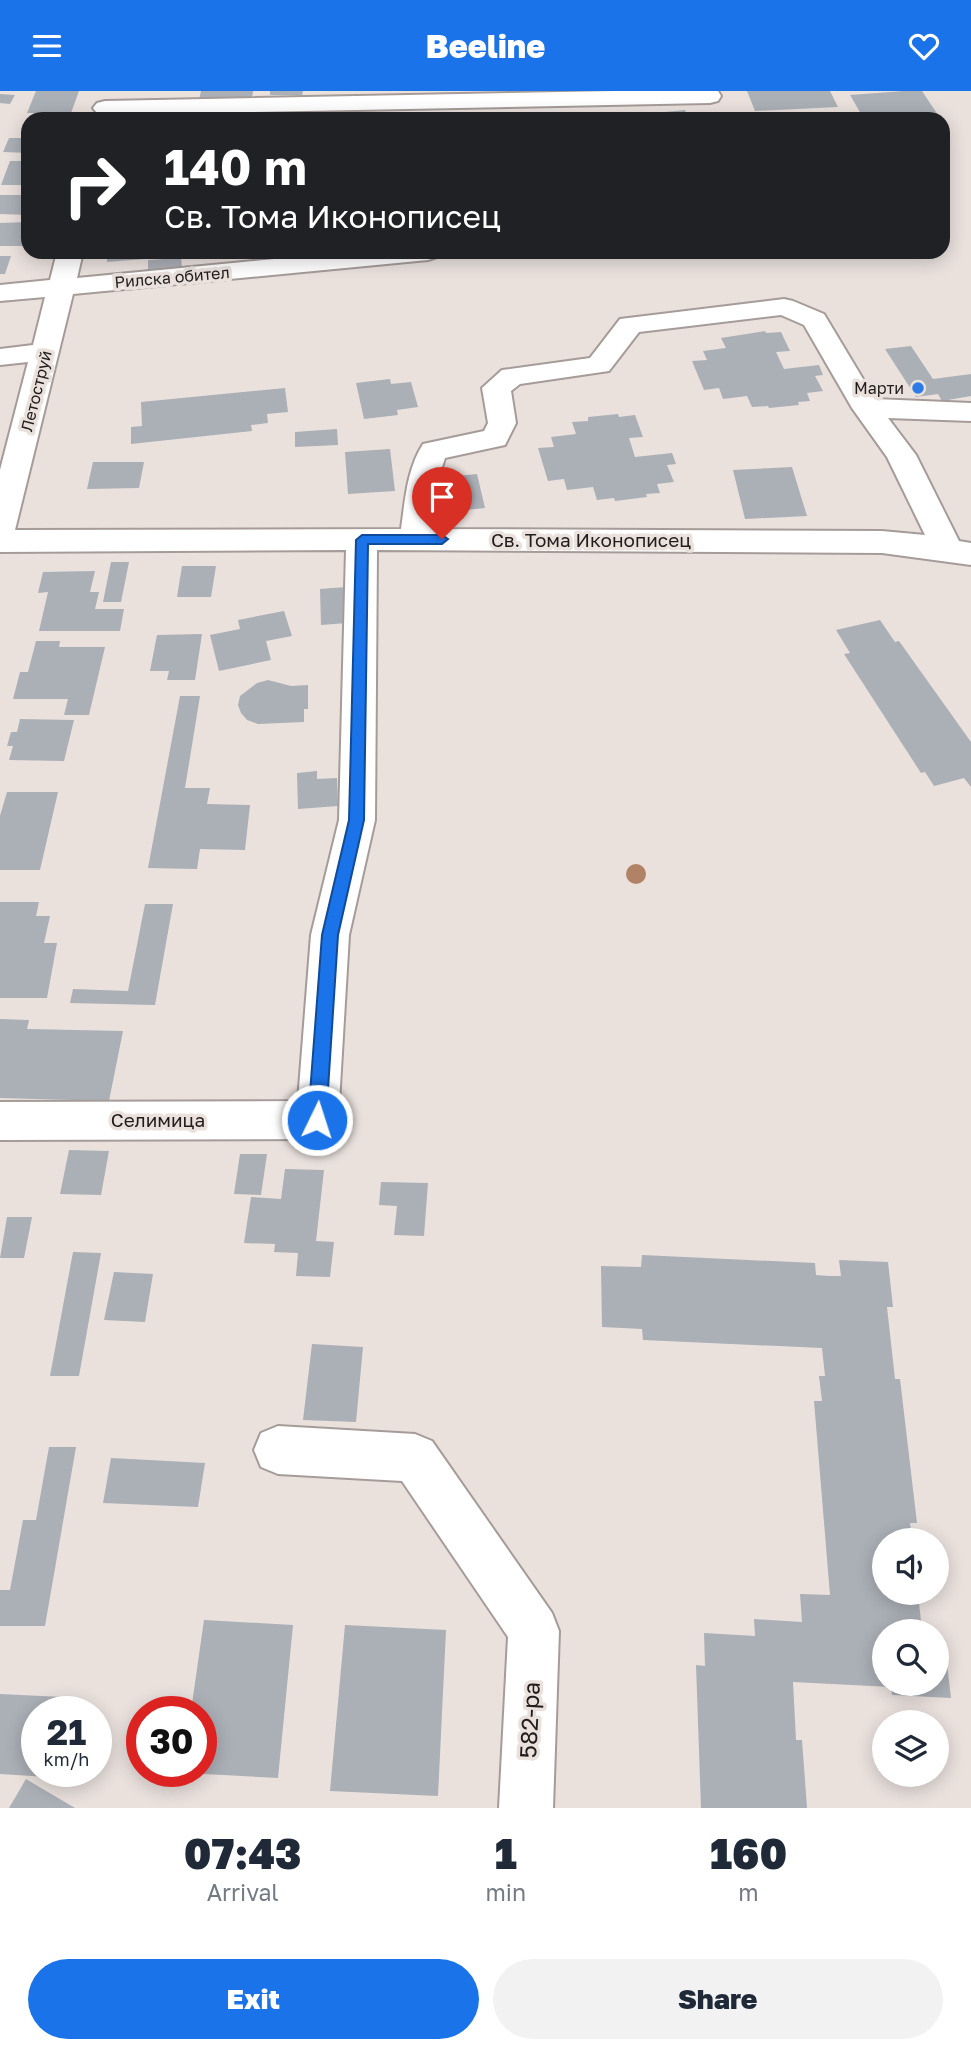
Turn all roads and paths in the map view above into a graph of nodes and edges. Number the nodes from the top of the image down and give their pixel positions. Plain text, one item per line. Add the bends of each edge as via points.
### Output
1 (709, 94) edge
2 (106, 106) edge
3 (715, 112) edge
4 (68, 259) edge
5 (355, 259) edge
6 (61, 287) junction
7 (0, 293) edge
8 (46, 352) junction
9 (0, 357) edge
10 (866, 408) junction
11 (971, 412) edge
12 (0, 529) edge
13 (415, 539) junction
14 (362, 540) junction
15 (0, 541) edge
16 (959, 552) edge
17 (0, 1121) edge
18 (278, 1450) dead end
19 (526, 1808) edge

1 - 2 street
1 - 3 street
4 - 6 street, Летоструй
5 - 6 street, Рилска обител
6 - 7 street, Рилска обител
6 - 8 street, Летоструй
8 - 9 street
8 - 12 street, Летоструй
10 - 11 street
10 - 13 street via 814,320 784,307 630,325 599,365 512,376 496,388 502,423 495,438 433,451 423,481
10 - 16 street via 901,455
13 - 14 street, Св. Тома Иконописец
13 - 16 street, Св. Тома Иконописец via 882,542
14 - 15 street, Св. Тома Иконописец
14 - 17 street, Селимица via 357,820 330,935 317,1120
18 - 19 street, 582-ра via 415,1458 534,1631

